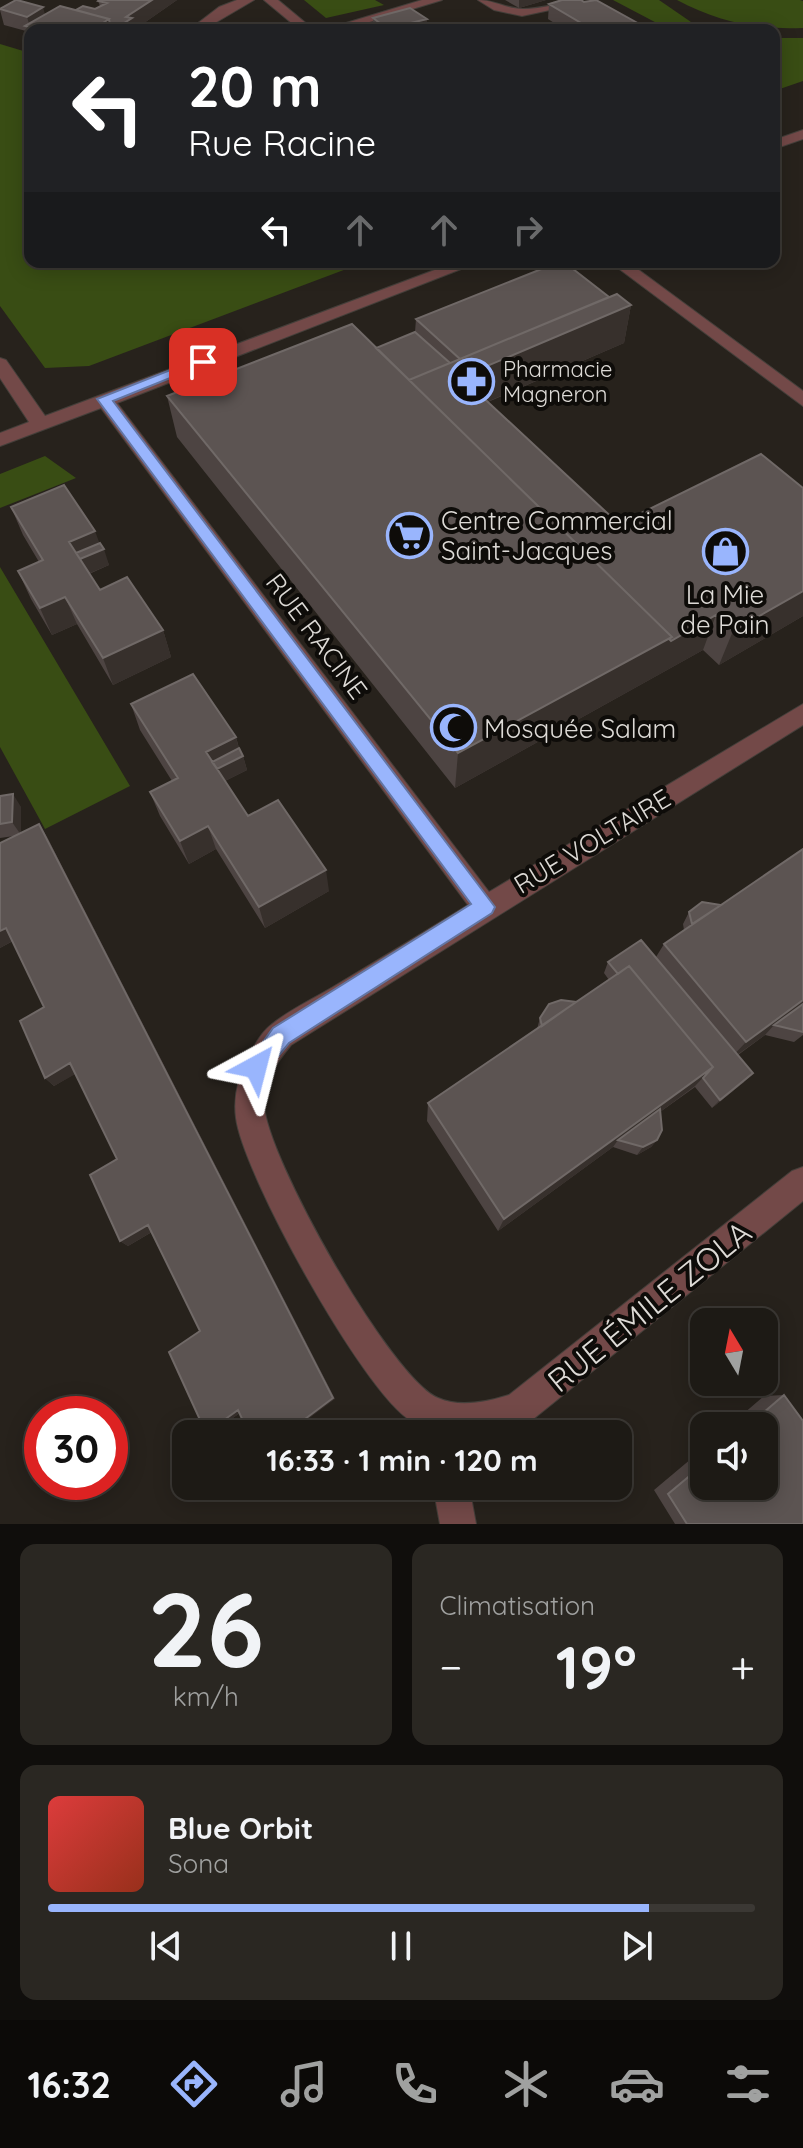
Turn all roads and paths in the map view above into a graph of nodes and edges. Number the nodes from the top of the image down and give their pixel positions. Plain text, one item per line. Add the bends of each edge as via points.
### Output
1 (248, 0) edge
2 (270, 0) edge
3 (436, 0) edge
4 (484, 0) edge
5 (596, 3) edge
6 (203, 24) edge
7 (300, 24) edge
8 (350, 24) edge
9 (803, 134) edge
10 (780, 143) edge
11 (455, 268) edge
12 (626, 268) edge
13 (0, 364) edge
14 (104, 399) junction
15 (803, 400) edge
16 (41, 425) junction
17 (0, 440) edge
18 (803, 713) edge
19 (485, 907) junction
20 (803, 1182) edge
21 (436, 1420) edge
22 (481, 1420) edge
23 (454, 1500) edge
24 (458, 1524) edge

1 - 6 street
2 - 7 street
3 - 8 street
4 - 5 street via 520,14 574,2
9 - 10 street
11 - 14 street
12 - 15 street
13 - 16 street
14 - 16 street
14 - 19 street, RUE RACINE
16 - 17 street
18 - 19 street, RUE VOLTAIRE
19 - 21 street, RUE VOLTAIRE via 281,1035 256,1067 249,1090 251,1130 260,1152 374,1358 408,1399
20 - 22 street, RUE ÉMILE ZOLA via 520,1408
23 - 24 street

